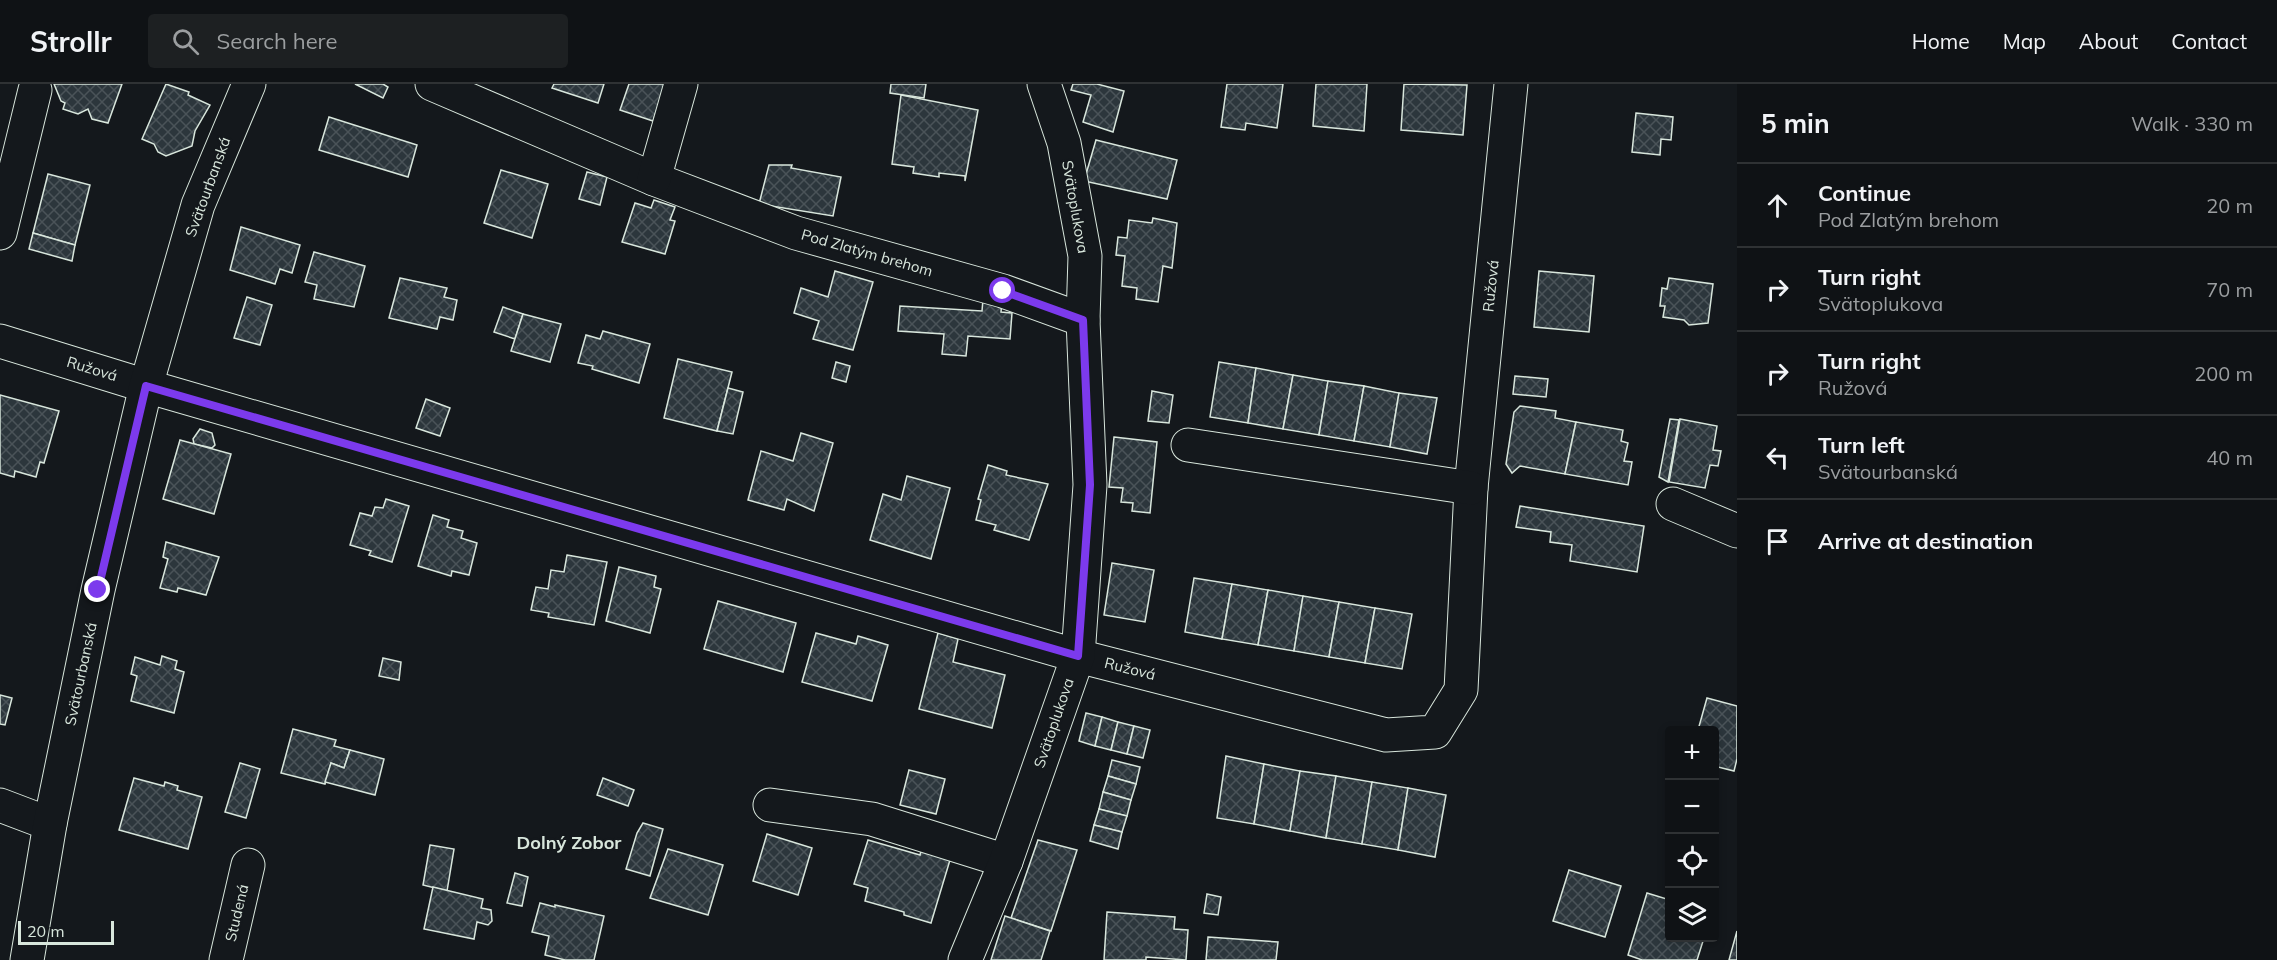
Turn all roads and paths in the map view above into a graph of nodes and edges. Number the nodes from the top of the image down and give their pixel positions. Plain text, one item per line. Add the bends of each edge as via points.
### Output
1 (249, 84) edge
2 (432, 84) edge
3 (681, 84) edge
4 (1044, 84) edge
5 (1511, 84) edge
6 (35, 90) dead end
7 (654, 178) junction
8 (0, 233) edge
9 (1083, 320) junction
10 (0, 340) edge
11 (146, 386) junction
12 (1188, 445) dead end
13 (1471, 488) junction
14 (1673, 504) dead end
15 (1737, 531) edge
16 (1078, 656) junction
17 (0, 805) edge
18 (770, 805) dead end
19 (50, 824) junction
20 (1006, 861) junction
21 (249, 865) dead end
22 (27, 960) edge
23 (226, 960) edge
24 (965, 960) edge

1 - 11 street, Svätourbanská via 198,205
2 - 7 street, Pod Zlatým brehom
3 - 7 street
4 - 9 street, Svätoplukova via 1064,143 1085,256
5 - 13 street, Ružová
6 - 8 street
7 - 9 street, Pod Zlatým brehom via 796,233 1003,291
9 - 16 street, Svätoplukova via 1090,485
10 - 11 street, Ružová
11 - 16 street, Ružová
11 - 19 street, Svätourbanská via 98,590
12 - 13 street
13 - 16 street, Ružová via 1461,690 1435,732 1386,735
14 - 15 street
16 - 20 street, Svätoplukova
17 - 19 street
18 - 20 street via 872,819
19 - 22 street, Svätourbanská
20 - 24 street, Svätoplukova
21 - 23 street, Studená

